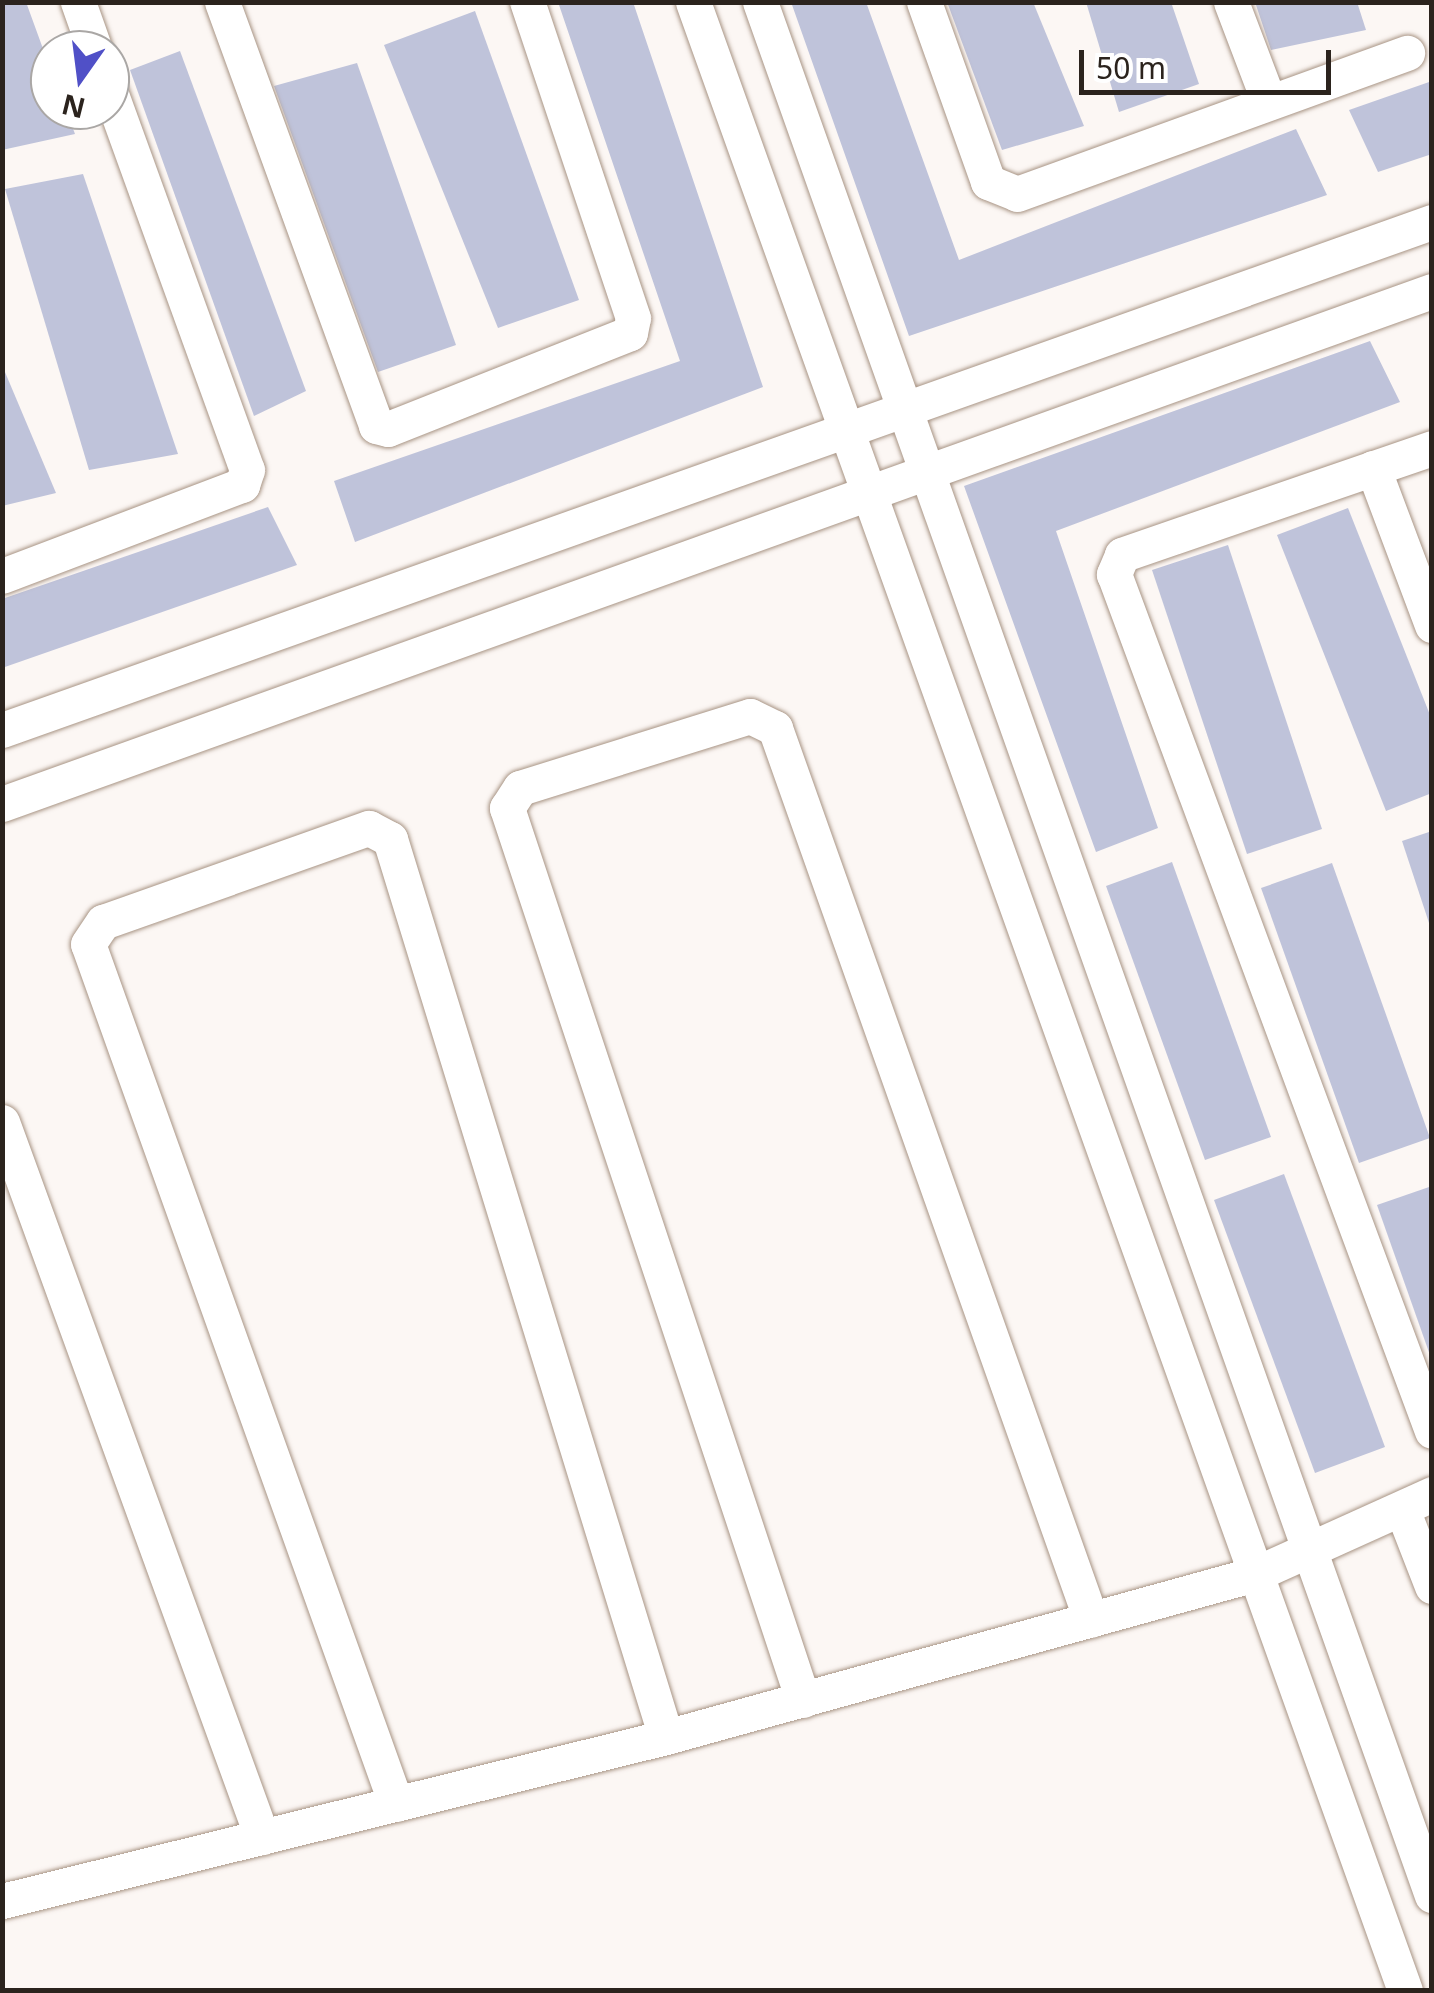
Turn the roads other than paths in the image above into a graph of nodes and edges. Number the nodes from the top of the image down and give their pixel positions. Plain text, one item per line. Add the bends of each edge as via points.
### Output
1 (78, 2) edge
2 (222, 2) edge
3 (527, 2) edge
4 (693, 2) edge
5 (760, 2) edge
6 (924, 2) edge
7 (1230, 2) edge
8 (88, 30) edge
9 (1407, 53) dead end
10 (1269, 102) junction
11 (124, 130) edge
12 (1432, 222) edge
13 (1432, 291) edge
14 (904, 409) junction
15 (844, 430) junction
16 (1432, 448) edge
17 (1373, 468) junction
18 (928, 469) junction
19 (867, 492) junction
20 (2, 576) edge
21 (1432, 625) edge
22 (2, 730) edge
23 (2, 804) edge
24 (2, 1122) edge
25 (1432, 1432) edge
26 (1416, 1501) edge
27 (1312, 1552) junction
28 (1256, 1574) junction
29 (1432, 1586) edge
30 (1090, 1620) junction
31 (803, 1700) junction
32 (666, 1737) junction
33 (396, 1804) junction
34 (262, 1837) junction
35 (1432, 1895) edge
36 (2, 1902) edge
37 (1405, 1990) edge

1 - 8 street
2 - 3 street via 376,426 388,428 630,333 633,318
4 - 15 street
5 - 14 street
6 - 10 street via 988,182 1017,194
7 - 10 street
9 - 10 street
11 - 20 street via 246,470 242,484
12 - 14 street
13 - 18 street
14 - 15 street
14 - 18 street
15 - 19 street
15 - 22 street
16 - 17 street
17 - 21 street
17 - 25 street via 1122,555 1114,574
18 - 19 street
18 - 27 street
19 - 23 street
19 - 28 street
24 - 34 street
26 - 27 street
26 - 29 street
27 - 28 street
27 - 35 street
28 - 30 street
28 - 37 street
30 - 31 street
30 - 31 street via 776,728 750,716 520,788 507,808
31 - 32 street
32 - 33 street
32 - 33 street via 390,839 369,828 103,922 88,944
33 - 34 street
34 - 36 street

